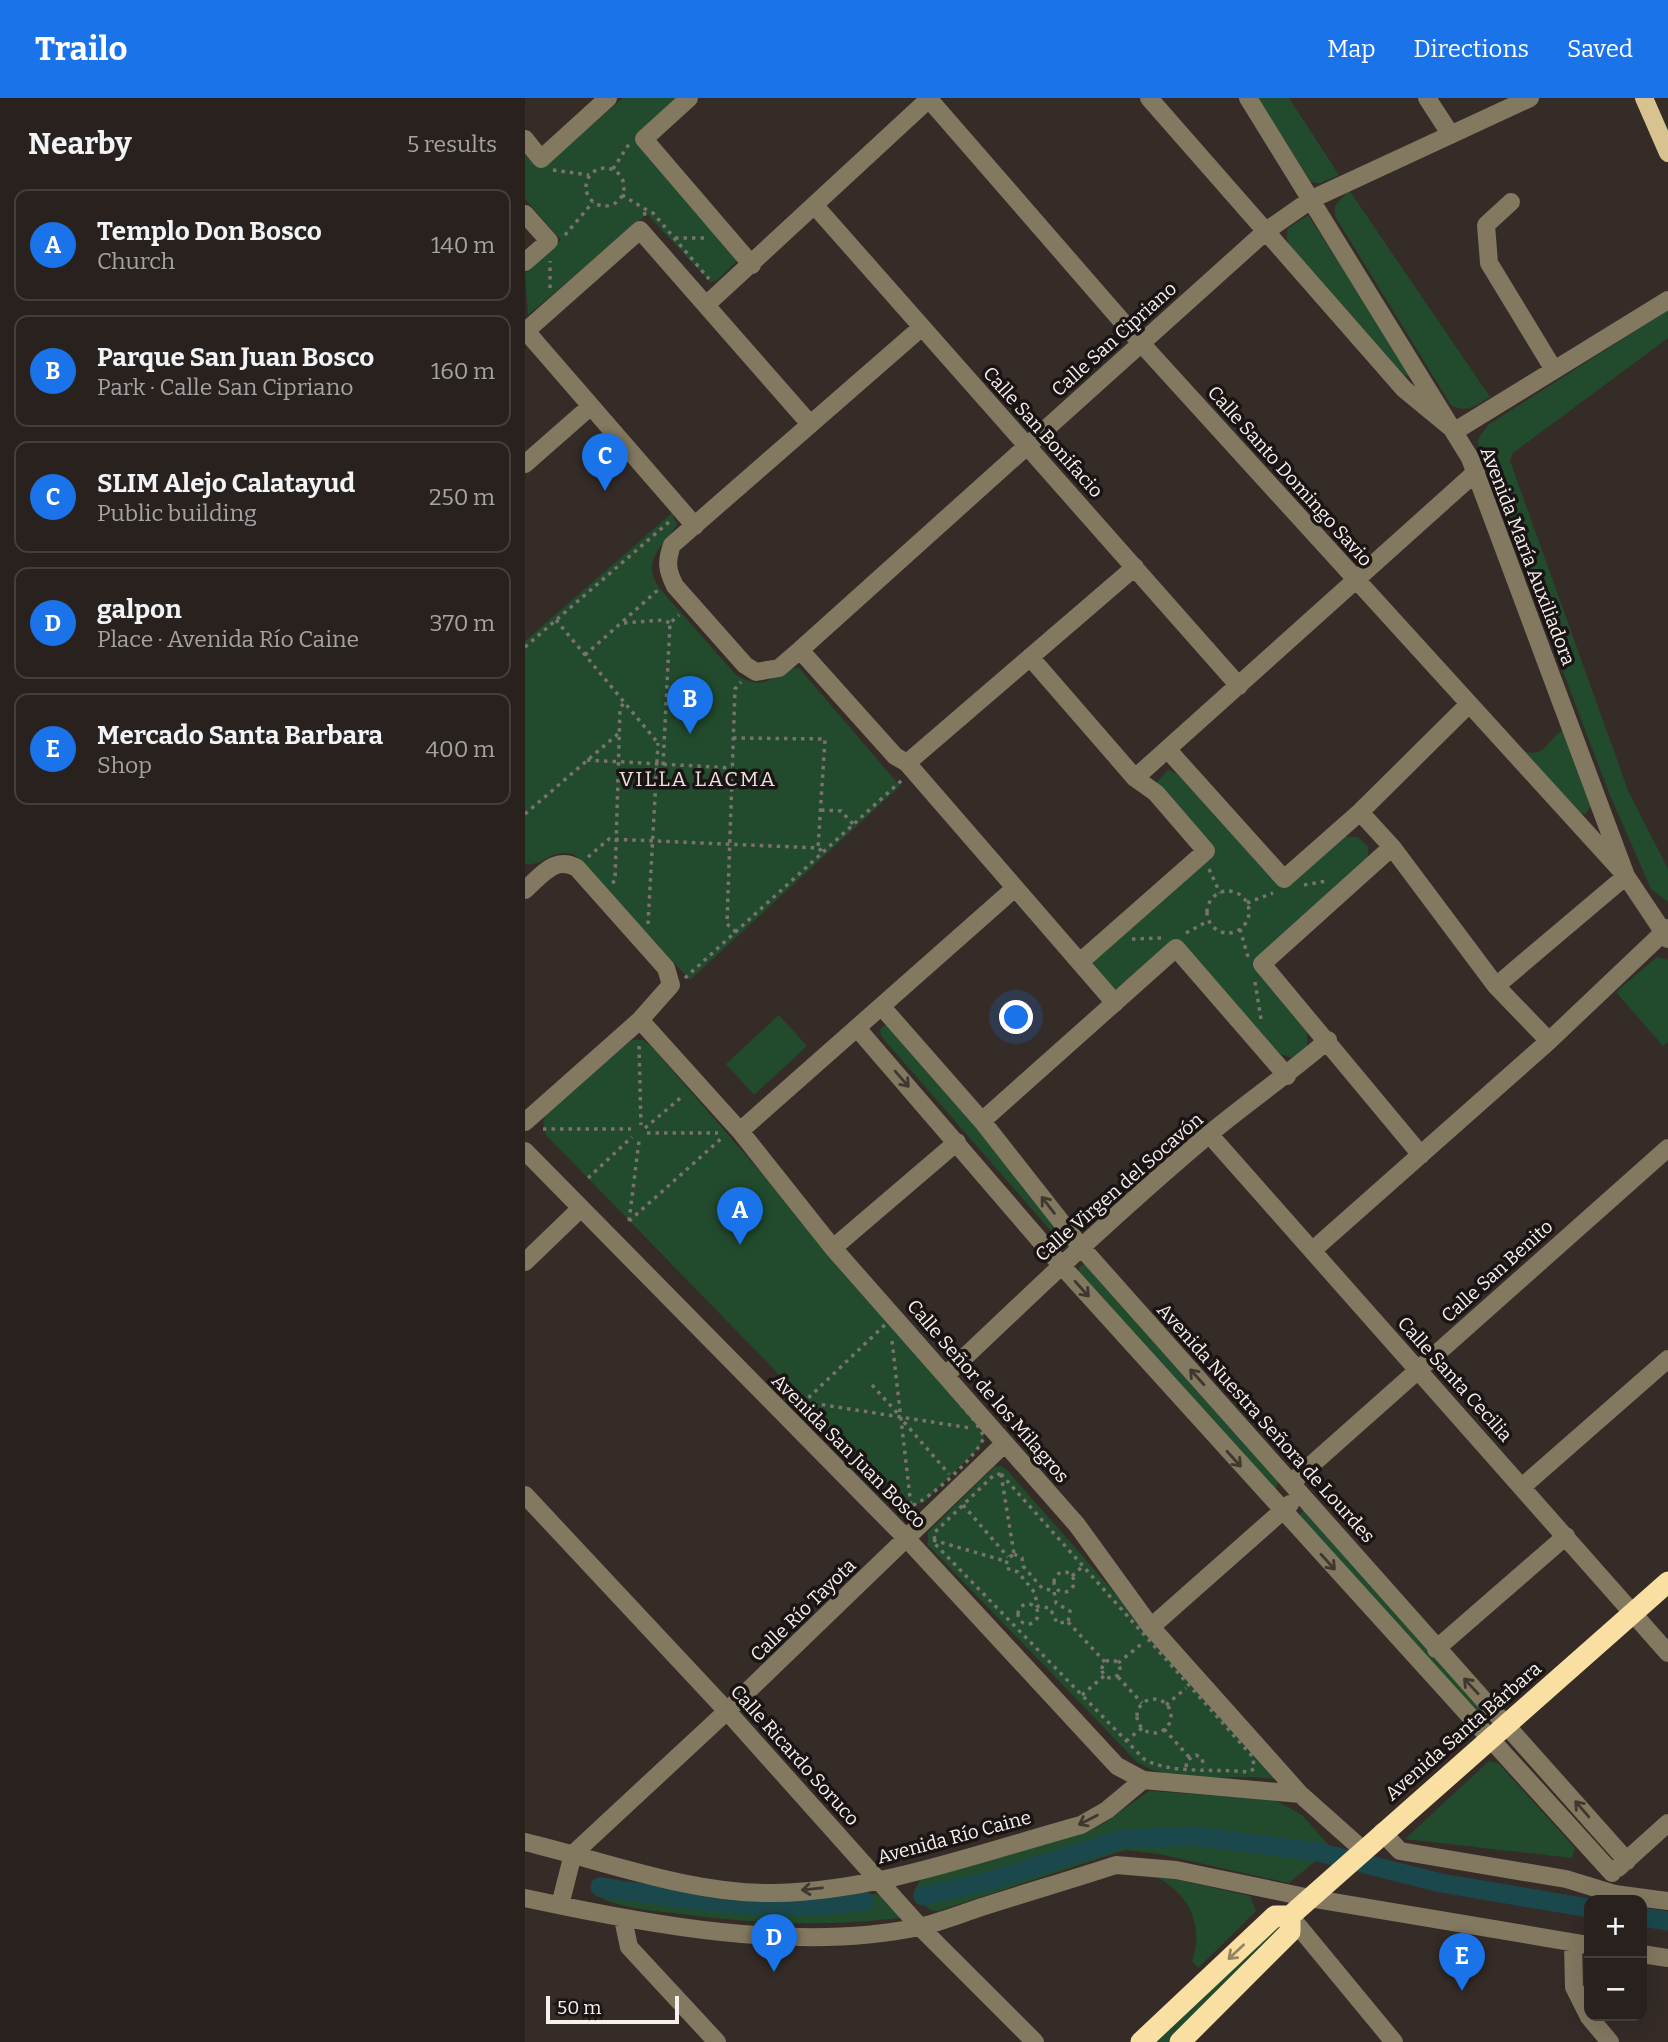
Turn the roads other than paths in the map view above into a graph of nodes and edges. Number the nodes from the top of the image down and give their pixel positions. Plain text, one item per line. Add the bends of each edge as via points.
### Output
1 (608, 98) edge
2 (689, 98) edge
3 (929, 98) edge
4 (1149, 98) edge
5 (1248, 98) edge
6 (1427, 98) edge
7 (1530, 98) edge
8 (1644, 98) edge
9 (1451, 135) junction
10 (525, 139) edge
11 (1668, 153) edge
12 (1312, 200) junction
13 (1511, 202) dead end
14 (816, 207) junction
15 (525, 214) edge
16 (1266, 231) junction
17 (525, 262) edge
18 (752, 265) junction
19 (1668, 300) edge
20 (706, 305) junction
21 (922, 327) junction
22 (526, 330) edge
23 (1140, 342) junction
24 (1554, 370) junction
25 (591, 406) junction
26 (810, 424) junction
27 (1455, 431) junction
28 (1028, 447) junction
29 (525, 464) edge
30 (1476, 472) junction
31 (695, 526) junction
32 (1135, 567) junction
33 (1355, 579) junction
34 (800, 650) junction
35 (1030, 657) junction
36 (1239, 686) junction
37 (1468, 705) junction
38 (1168, 750) junction
39 (907, 763) junction
40 (1135, 778) junction
41 (1360, 812) junction
42 (1392, 847) junction
43 (1626, 876) junction
44 (527, 885) edge
45 (1015, 888) junction
46 (1667, 933) edge
47 (1080, 962) junction
48 (1496, 986) junction
49 (1115, 1003) junction
50 (881, 1007) junction
51 (641, 1020) junction
52 (857, 1028) junction
53 (1328, 1040) junction
54 (1549, 1041) junction
55 (1287, 1076) junction
56 (982, 1121) junction
57 (525, 1122) edge
58 (740, 1131) junction
59 (1209, 1135) junction
60 (957, 1142) junction
61 (1668, 1148) edge
62 (525, 1151) edge
63 (1421, 1155) junction
64 (580, 1209) junction
65 (834, 1248) junction
66 (1081, 1248) junction
67 (1313, 1250) junction
68 (525, 1262) edge
69 (1061, 1265) junction
70 (1668, 1359) edge
71 (1418, 1369) junction
72 (947, 1374) junction
73 (1005, 1443) junction
74 (1522, 1487) junction
75 (1296, 1488) junction
76 (525, 1495) edge
77 (1282, 1512) junction
78 (1566, 1536) junction
79 (907, 1539) junction
80 (1668, 1582) edge
81 (1632, 1613) junction
82 (1150, 1632) junction
83 (1437, 1649) junction
84 (1668, 1653) edge
85 (727, 1711) junction
86 (1506, 1723) junction
87 (1488, 1739) junction
88 (1143, 1780) junction
89 (1300, 1794) junction
90 (1668, 1823) edge
91 (1382, 1832) junction
92 (525, 1842) edge
93 (573, 1854) junction
94 (1354, 1858) junction
95 (1627, 1861) junction
96 (1612, 1873) junction
97 (879, 1880) junction
98 (1609, 1895) edge
99 (1614, 1895) edge
100 (525, 1898) edge
101 (1310, 1898) junction
102 (1647, 1899) edge
103 (1668, 1901) edge
104 (560, 1905) junction
105 (1290, 1916) junction
106 (623, 1919) junction
107 (920, 1927) junction
108 (1581, 1944) edge
109 (1647, 1955) edge
110 (1668, 1958) edge
111 (717, 2042) edge
112 (1035, 2042) edge
113 (1141, 2042) edge
114 (1180, 2042) edge
115 (1394, 2042) edge
116 (1610, 2042) edge

1 - 10 street via 541,159
2 - 18 street via 640,137
3 - 14 street
3 - 23 street, Calle Santo Domingo Savio
4 - 16 street
5 - 12 street, Avenida María Auxiliadora
6 - 9 street
7 - 9 street, Calle San Cipriano
8 - 11 main road
9 - 12 street, Calle San Cipriano
12 - 16 street, Calle San Cipriano
12 - 27 street, Avenida María Auxiliadora
13 - 24 street via 1486,225 1489,263
14 - 18 street
14 - 21 street, Calle San Bonifacio
15 - 17 street via 554,244
16 - 23 street, Calle San Cipriano
16 - 27 street via 1404,389
18 - 20 street
19 - 24 street
20 - 22 street via 640,230
20 - 26 street
21 - 26 street
21 - 28 street, Calle San Bonifacio
22 - 25 street
23 - 28 street, Calle San Cipriano
23 - 33 street, Calle Santo Domingo Savio
24 - 27 street
25 - 29 street
25 - 31 street
26 - 31 street
27 - 30 street, Avenida María Auxiliadora
28 - 32 street, Calle San Bonifacio
28 - 34 street, Calle San Cipriano
30 - 33 street
30 - 43 street, Avenida María Auxiliadora
31 - 34 street, Calle San Cipriano via 672,545 667,559 671,579 691,604 759,670 779,668
32 - 35 street
32 - 36 street, Calle San Bonifacio
33 - 36 street
33 - 37 street, Calle Santo Domingo Savio
34 - 39 street via 895,756
35 - 39 street
35 - 40 street
36 - 38 street
37 - 41 street
37 - 43 street, Calle Santo Domingo Savio
38 - 40 street
38 - 41 street via 1287,886
39 - 45 street
40 - 47 street via 1156,793 1205,851
41 - 42 street
42 - 48 street
42 - 53 street via 1255,966
43 - 46 street, Avenida María Auxiliadora
43 - 48 street
44 - 51 street via 556,863 568,862 666,968 671,985
45 - 47 street
45 - 50 street
46 - 54 street
47 - 49 street
48 - 54 street
49 - 55 street via 1175,948
49 - 56 street
50 - 52 street
50 - 56 street, Avenida Nuestra Señora de Lourdes
51 - 57 street
51 - 58 street, Calle Señor de los Milagros
52 - 58 street
52 -> 60 street
53 - 55 street, Calle Virgen del Socavón
53 - 63 street
54 - 63 street
55 - 59 street, Calle Virgen del Socavón
66 -> 56 street, Avenida Nuestra Señora de Lourdes
58 - 65 street, Calle Señor de los Milagros
59 - 66 street, Calle Virgen del Socavón
59 - 67 street, Calle Santa Cecilia
60 - 65 street
60 - 69 street
61 - 71 street, Calle San Benito
62 - 64 street, Avenida San Juan Bosco
63 - 67 street
64 - 68 street
64 - 79 street, Avenida San Juan Bosco
65 - 72 street, Calle Señor de los Milagros
66 - 69 street, Calle Virgen del Socavón
75 -> 66 street, Avenida Nuestra Señora de Lourdes
67 - 71 street, Calle Santa Cecilia
69 - 72 street, Calle Virgen del Socavón
69 -> 77 street
70 - 74 street
71 - 74 street, Calle Santa Cecilia
71 - 75 street, Calle San Benito
72 - 73 street, Calle Señor de los Milagros
73 - 79 street, Calle Río Tayota
73 - 82 street, Calle Señor de los Milagros via 1077,1525
74 - 78 street, Calle Santa Cecilia
75 - 77 street, Calle San Benito
75 - 83 street, Avenida Nuestra Señora de Lourdes
76 - 85 street, Calle Ricardo Soruco
77 - 82 street, Calle San Benito
77 -> 87 street
78 - 81 street, Calle Santa Cecilia
78 - 83 street
79 - 85 street, Calle Río Tayota
79 - 88 street, Avenida San Juan Bosco via 1117,1766
80 - 81 highway, Avenida Santa Bárbara
81 - 84 street, Calle Santa Cecilia
81 - 86 highway, Avenida Santa Bárbara
82 - 89 street, Calle Señor de los Milagros
86 -> 83 street, Avenida Nuestra Señora de Lourdes
85 - 93 street, Calle Río Tayota
85 - 97 street, Calle Ricardo Soruco
86 - 87 highway, Avenida Santa Bárbara
95 -> 86 street, Avenida Nuestra Señora de Lourdes
87 - 91 highway, Avenida Santa Bárbara
87 - 96 street
88 - 89 street
88 -> 97 street, Avenida Río Caine via 1081,1825
89 - 94 street
90 - 95 street
91 - 94 highway, Avenida Santa Bárbara
91 - 98 street via 1400,1851 1566,1879
92 - 93 street, Avenida Río Caine
97 -> 93 street, Avenida Río Caine via 775,1893 741,1891 677,1881
93 - 104 street
94 - 101 highway, Avenida Santa Bárbara
95 - 96 street
96 - 99 street
97 - 107 street, Calle Ricardo Soruco
100 - 104 street
101 - 105 highway, Avenida Santa Bárbara
101 - 107 street via 1176,1870 1117,1865
101 - 108 street
102 - 103 street
104 - 106 street
105 -> 113 highway, Avenida Santa Bárbara via 1275,1916
105 - 114 highway, Avenida Santa Bárbara via 1290,1932
105 - 115 street
106 - 107 street via 845,1937
106 - 111 street via 629,1947
107 - 112 street, Calle Ricardo Soruco
108 - 116 street via 1574,1987 1589,2017
109 - 110 street

